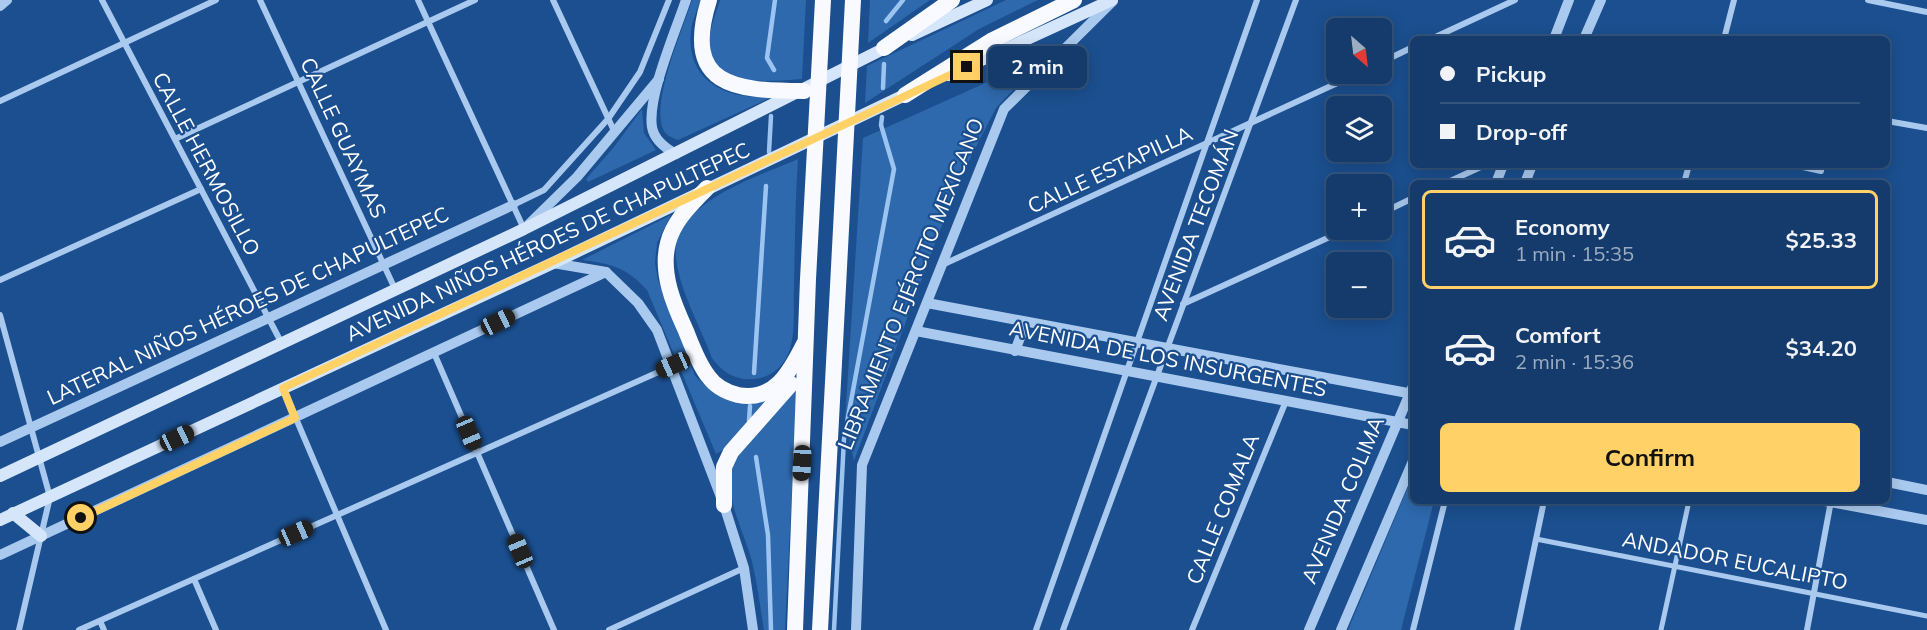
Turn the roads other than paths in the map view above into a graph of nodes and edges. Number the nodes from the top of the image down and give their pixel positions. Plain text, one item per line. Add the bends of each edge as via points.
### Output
1 (7, 0) edge
2 (102, 0) edge
3 (216, 0) edge
4 (260, 0) edge
5 (418, 0) edge
6 (475, 0) edge
7 (553, 0) edge
8 (669, 0) edge
9 (686, 0) edge
10 (709, 0) edge
11 (823, 0) edge
12 (853, 0) edge
13 (952, 0) edge
14 (987, 0) edge
15 (1074, 0) edge
16 (1113, 0) edge
17 (1257, 0) edge
18 (1296, 0) edge
19 (1515, 0) edge
20 (1569, 0) edge
21 (1601, 0) edge
22 (1734, 0) edge
23 (1868, 0) edge
24 (0, 6) edge
25 (1927, 12) edge
26 (428, 22) junction
27 (1437, 36) edge
28 (1555, 36) edge
29 (1585, 36) edge
30 (1725, 36) edge
31 (124, 42) junction
32 (884, 48) junction
33 (1410, 48) edge
34 (1392, 57) edge
35 (659, 79) junction
36 (298, 82) junction
37 (1335, 84) edge
38 (804, 91) junction
39 (904, 95) junction
40 (0, 101) edge
41 (608, 119) junction
42 (1253, 122) junction
43 (1890, 122) edge
44 (1927, 128) edge
45 (615, 133) junction
46 (175, 139) junction
47 (1207, 143) junction
48 (676, 154) junction
49 (1478, 168) edge
50 (1808, 168) edge
51 (1821, 171) dead end
52 (1452, 180) edge
53 (707, 188) junction
54 (201, 189) junction
55 (1410, 199) edge
56 (513, 205) junction
57 (1392, 208) edge
58 (524, 229) junction
59 (1326, 239) edge
60 (552, 263) junction
61 (384, 264) junction
62 (942, 266) junction
63 (606, 272) junction
64 (0, 280) edge
65 (395, 289) junction
66 (927, 303) junction
67 (1183, 304) junction
68 (0, 315) edge
69 (268, 318) junction
70 (1026, 322) junction
71 (916, 331) junction
72 (807, 338) junction
73 (281, 342) junction
74 (1136, 343) junction
75 (1167, 348) junction
76 (1016, 351) junction
77 (434, 353) junction
78 (673, 365) junction
79 (806, 368) junction
80 (1127, 372) junction
81 (1156, 376) junction
82 (283, 388) junction
83 (1410, 391) edge
84 (1410, 395) edge
85 (1286, 401) junction
86 (295, 418) junction
87 (1398, 422) junction
88 (1410, 424) edge
89 (31, 428) junction
90 (0, 442) edge
91 (477, 453) junction
92 (39, 457) junction
93 (1410, 468) edge
94 (0, 476) edge
95 (1890, 483) edge
96 (1927, 490) edge
97 (50, 497) junction
98 (1444, 504) edge
99 (1543, 504) edge
100 (1688, 504) edge
101 (1829, 504) edge
102 (1844, 504) edge
103 (724, 505) junction
104 (13, 513) junction
105 (337, 515) junction
106 (0, 520) edge
107 (1927, 520) edge
108 (41, 536) junction
109 (1536, 539) junction
110 (0, 555) edge
111 (1675, 566) junction
112 (744, 568) junction
113 (194, 579) junction
114 (1814, 594) junction
115 (1927, 616) edge
116 (100, 621) junction
117 (19, 630) edge
118 (79, 630) edge
119 (104, 630) edge
120 (216, 630) edge
121 (386, 630) edge
122 (554, 630) edge
123 (609, 630) edge
124 (753, 630) edge
125 (795, 630) edge
126 (820, 630) edge
127 (856, 630) edge
128 (1036, 630) edge
129 (1063, 630) edge
130 (1192, 630) edge
131 (1309, 630) edge
132 (1341, 630) edge
133 (1413, 630) edge
134 (1517, 630) edge
135 (1661, 630) edge
136 (1807, 630) edge

1 - 24 street
2 - 31 street, CALLE HERMOSILLO
3 - 31 street
4 - 36 street, CALLE GUAYMAS
5 - 26 street
6 - 26 street
7 - 41 street
8 - 41 street via 640,72
9 - 35 street
10 - 38 highway via 702,24 701,52 714,75 746,88
11 - 72 highway, LIBRAMIENTO EJÉRCITO MEXICANO
12 - 126 highway, LIBRAMIENTO EJÉRCITO MEXICANO
13 - 32 highway
14 - 32 main road, AVENIDA NIÑOS HÉROES DE CHAPULTEPEC
15 - 39 highway via 991,42
16 - 39 main road, AVENIDA NIÑOS HÉROES DE CHAPULTEPEC
16 - 62 street, LIBRAMIENTO EJÉRCITO MEXICANO via 1004,109
17 - 47 street, AVENIDA TECOMÁN
18 - 42 street, AVENIDA TECOMÁN
19 - 27 street
20 - 28 street
21 - 29 street
22 - 30 street
23 - 25 street
26 - 36 street
26 - 56 street
31 - 40 street
31 - 46 street, CALLE HERMOSILLO
32 - 38 main road, AVENIDA NIÑOS HÉROES DE CHAPULTEPEC
33 - 34 street
35 - 45 street
35 - 48 street via 652,128 661,144
36 - 46 street
36 - 61 street, CALLE GUAYMAS
37 - 42 street, CALLE ESTAPILLA
38 - 48 main road, AVENIDA NIÑOS HÉROES DE CHAPULTEPEC
39 - 53 main road, AVENIDA NIÑOS HÉROES DE CHAPULTEPEC
41 - 45 street
41 - 56 street via 544,190
42 - 47 street, CALLE ESTAPILLA
42 - 67 street, AVENIDA TECOMÁN
43 - 44 street
45 - 58 street
46 - 54 street, CALLE HERMOSILLO
47 - 62 street, CALLE ESTAPILLA
47 - 74 street, AVENIDA TECOMÁN
48 - 58 main road, AVENIDA NIÑOS HÉROES DE CHAPULTEPEC
49 - 52 street
50 - 51 street
53 - 60 main road, AVENIDA NIÑOS HÉROES DE CHAPULTEPEC
53 - 72 highway via 679,219 667,246 666,261 678,315 708,377 731,393 758,396 785,377
54 - 64 street
54 - 69 street, CALLE HERMOSILLO
55 - 57 street
56 - 58 street
56 - 61 street, LATERAL NIÑOS HÉROES DE CHAPULTEPEC
58 - 65 main road, AVENIDA NIÑOS HÉROES DE CHAPULTEPEC
59 - 67 street
60 - 63 street
60 - 82 main road, AVENIDA NIÑOS HÉROES DE CHAPULTEPEC
61 - 65 street, CALLE GUAYMAS
61 - 69 street, LATERAL NIÑOS HÉROES DE CHAPULTEPEC
62 - 66 street, LIBRAMIENTO EJÉRCITO MEXICANO
63 - 77 street
63 - 78 street via 638,303 657,330
65 - 73 main road, AVENIDA NIÑOS HÉROES DE CHAPULTEPEC
66 - 70 street, AVENIDA DE LOS INSURGENTES
66 - 71 street, LIBRAMIENTO EJÉRCITO MEXICANO
67 - 75 street, AVENIDA TECOMÁN
68 - 89 street
69 - 73 street, CALLE HERMOSILLO
69 - 89 street, LATERAL NIÑOS HÉROES DE CHAPULTEPEC
70 - 74 street, AVENIDA DE LOS INSURGENTES
70 - 76 street
71 - 76 street, AVENIDA DE LOS INSURGENTES
71 - 127 street, LIBRAMIENTO EJÉRCITO MEXICANO via 862,465
72 - 79 highway, LIBRAMIENTO EJÉRCITO MEXICANO
73 - 92 main road, AVENIDA NIÑOS HÉROES DE CHAPULTEPEC
74 - 75 street, AVENIDA DE LOS INSURGENTES
74 - 80 street, AVENIDA TECOMÁN
75 - 81 street, AVENIDA TECOMÁN
75 - 83 street, AVENIDA DE LOS INSURGENTES
76 - 80 street, AVENIDA DE LOS INSURGENTES
77 - 86 street
77 - 91 street
78 - 91 street
78 - 103 street
79 - 103 highway via 731,452 724,467
79 - 125 highway, LIBRAMIENTO EJÉRCITO MEXICANO
80 - 81 street, AVENIDA DE LOS INSURGENTES
80 - 128 street, AVENIDA TECOMÁN
81 - 85 street, AVENIDA DE LOS INSURGENTES
81 - 129 street, AVENIDA TECOMÁN
82 - 86 street
82 - 97 main road, AVENIDA NIÑOS HÉROES DE CHAPULTEPEC
84 - 87 street, AVENIDA COLIMA
85 - 87 street, AVENIDA DE LOS INSURGENTES
85 - 130 street, CALLE COMALA
86 - 105 street
86 - 108 street
87 - 88 street, AVENIDA DE LOS INSURGENTES
87 - 131 street, AVENIDA COLIMA
89 - 90 street, LATERAL NIÑOS HÉROES DE CHAPULTEPEC
89 - 92 street
91 - 105 street
91 - 122 street
92 - 94 main road, AVENIDA NIÑOS HÉROES DE CHAPULTEPEC
92 - 97 street
93 - 132 street
95 - 96 street
97 - 104 main road, AVENIDA NIÑOS HÉROES DE CHAPULTEPEC
97 - 108 street
98 - 133 street
99 - 109 street
100 - 111 street
101 - 114 street
102 - 107 street
103 - 112 street
104 - 106 main road, AVENIDA NIÑOS HÉROES DE CHAPULTEPEC
104 - 108 main road
105 - 113 street
105 - 121 street
108 - 110 street
108 - 117 street
109 - 111 street, ANDADOR EUCALIPTO
109 - 134 street
111 - 114 street, ANDADOR EUCALIPTO
111 - 135 street
112 - 123 street
112 - 124 street
113 - 116 street
113 - 120 street
114 - 115 street, ANDADOR EUCALIPTO
114 - 136 street
116 - 118 street
116 - 119 street

